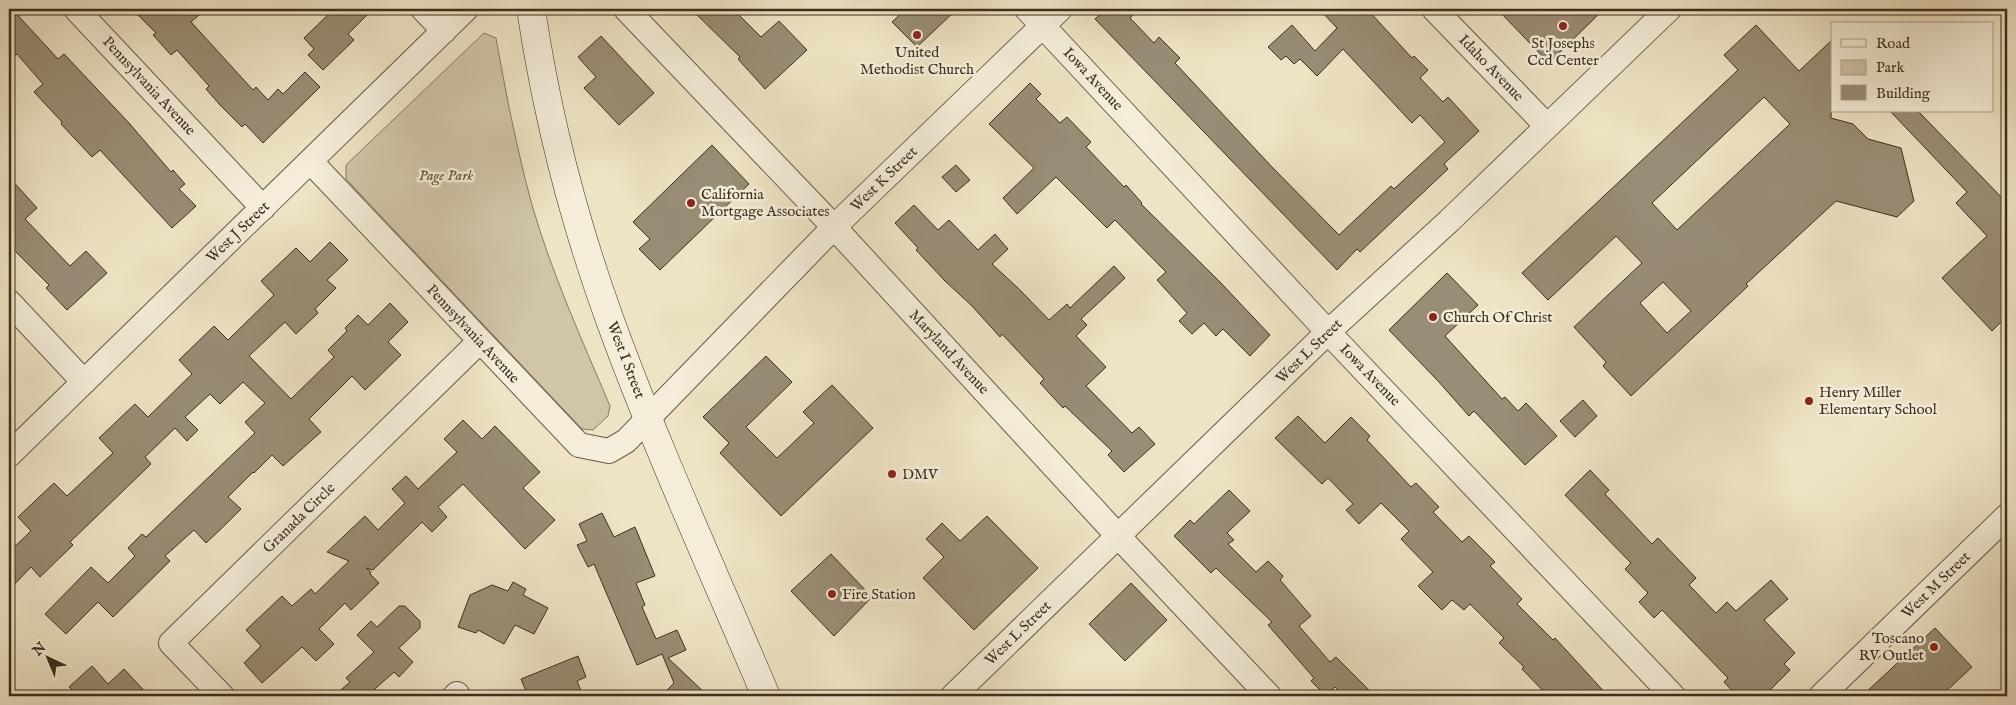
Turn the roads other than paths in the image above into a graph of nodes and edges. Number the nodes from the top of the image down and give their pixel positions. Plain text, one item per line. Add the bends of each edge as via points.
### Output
1 (76, 9) edge
2 (423, 9) edge
3 (466, 9) edge
4 (531, 9) edge
5 (626, 9) edge
6 (1060, 9) edge
7 (1434, 9) edge
8 (1669, 9) edge
9 (1035, 17) edge
10 (444, 31) junction
11 (1547, 126) junction
12 (311, 162) junction
13 (263, 208) junction
14 (834, 227) junction
15 (9, 302) edge
16 (1328, 332) junction
17 (480, 341) junction
18 (84, 382) junction
19 (648, 417) junction
20 (9, 455) edge
21 (2007, 516) edge
22 (1118, 536) junction
23 (222, 696) edge
24 (766, 696) edge
25 (953, 696) edge
26 (1269, 696) edge
27 (1673, 696) edge
28 (1821, 696) edge

1 - 13 street, Pennsylvania Avenue
2 - 10 street
3 - 10 street, West J Street
4 - 19 street, West I Street via 539,64 561,162 611,323
5 - 14 street, Maryland Avenue
6 - 9 street, West K Street
7 - 11 street, Idaho Avenue
8 - 11 street, West L Street
9 - 14 street, West K Street
9 - 16 street, Iowa Avenue
10 - 12 street, West J Street
11 - 16 street, West L Street
12 - 13 street, West J Street
12 - 17 street, Pennsylvania Avenue
13 - 18 street, West J Street
14 - 19 street, West K Street
14 - 22 street, Maryland Avenue
15 - 18 street
16 - 22 street, West L Street
16 - 27 street, Iowa Avenue
17 - 19 street, Pennsylvania Avenue via 579,445 610,451 626,441
17 - 23 street, Granada Circle via 171,643
18 - 20 street, West J Street
19 - 24 street, West I Street
21 - 28 street, West M Street
22 - 25 street, West L Street
22 - 26 street, Maryland Avenue

